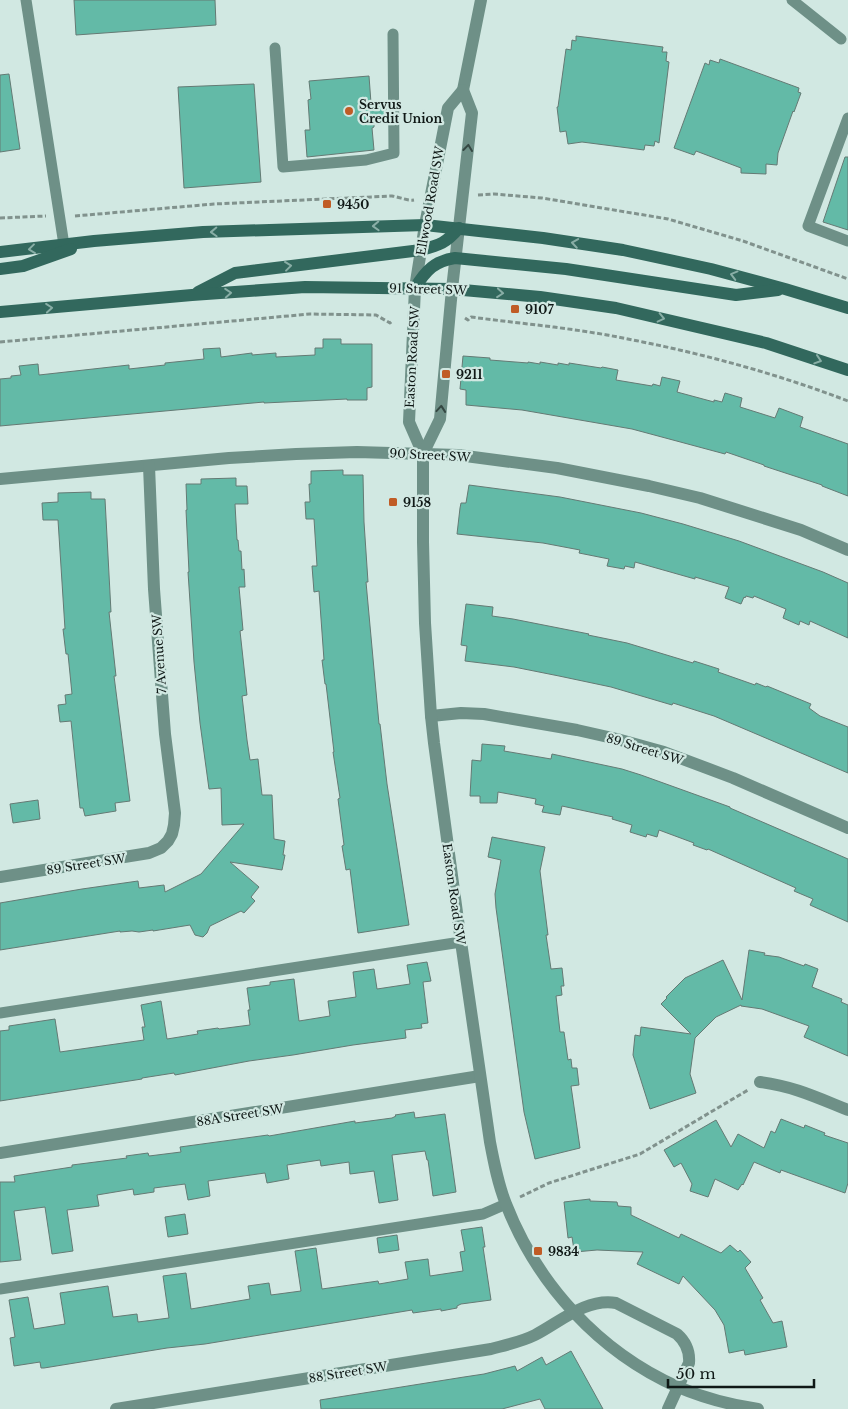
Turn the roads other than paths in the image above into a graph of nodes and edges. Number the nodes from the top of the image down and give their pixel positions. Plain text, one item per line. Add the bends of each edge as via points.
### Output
1 (26, 0) edge
2 (480, 0) edge
3 (792, 0) edge
4 (393, 34) dead end
5 (841, 38) dead end
6 (275, 48) dead end
7 (463, 90) junction
8 (848, 118) edge
9 (425, 225) junction
10 (459, 228) junction
11 (94, 241) junction
12 (848, 241) edge
13 (64, 245) junction
14 (421, 250) junction
15 (0, 252) edge
16 (455, 258) junction
17 (0, 269) edge
18 (415, 288) junction
19 (786, 288) junction
20 (452, 289) junction
21 (192, 295) junction
22 (848, 308) edge
23 (0, 312) edge
24 (848, 370) edge
25 (424, 454) junction
26 (149, 466) junction
27 (0, 479) edge
28 (848, 550) edge
29 (431, 716) junction
30 (848, 828) edge
31 (168, 841) joint
32 (0, 877) edge
33 (461, 942) junction
34 (0, 1013) edge
35 (480, 1076) junction
36 (760, 1082) road end
37 (848, 1110) edge
38 (0, 1153) edge
39 (506, 1204) junction
40 (0, 1289) edge
41 (573, 1312) junction
42 (678, 1387) junction
43 (116, 1409) edge
44 (668, 1409) edge
45 (758, 1409) edge

1 - 13 lane
2 - 7 street, Ellwood Road SW
3 - 5 lane
4 - 6 lane via 394,153 366,160 283,167
7 - 9 street, Ellwood Road SW via 448,108
10 -> 7 street via 472,113
8 - 12 lane via 808,226
9 - 10 main road
9 -> 11 main road via 203,232
9 - 14 street, Ellwood Road SW
10 - 14 main road via 444,243
10 - 16 street, Easton Road SW
19 -> 10 main road via 623,250
11 - 13 main road
11 - 17 main road via 23,266
13 -> 15 main road
14 - 18 street, Ellwood Road SW
21 -> 14 main road via 235,273
16 - 18 main road via 433,266
16 - 19 main road via 566,269 736,295
16 - 20 street, Easton Road SW
18 - 20 main road, 91 Street SW
21 -> 18 main road, 91 Street SW via 305,287
18 - 25 street, Easton Road SW via 409,422
19 - 22 main road
20 -> 24 main road, 91 Street SW via 616,308 766,343
25 -> 20 street, Easton Road SW via 440,419
23 -> 21 main road, 91 Street SW
25 - 26 street, 90 Street SW via 296,454
25 - 28 street, 90 Street SW via 528,463 649,486 700,498 801,530
25 - 29 street, Easton Road SW via 424,576
26 - 27 street, 90 Street SW
26 - 31 street, 7 Avenue SW via 154,589 175,814
29 - 30 street, 89 Street SW via 484,714 617,739 664,752 733,778
29 - 33 street, Easton Road SW
31 - 32 street, 89 Street SW via 161,848 137,856
33 - 34 lane
33 - 35 street, Easton Road SW
35 - 38 street, 88A Street SW
35 - 39 street, Easton Road SW via 490,1142
36 - 37 street via 793,1088
39 - 40 lane via 483,1214
39 - 41 street, Easton Road SW via 539,1268
41 - 42 street, Easton Road SW via 622,1355
41 - 42 street via 598,1302 616,1303 677,1334 686,1342 689,1358
41 - 43 street, 88 Street SW via 535,1335 491,1349
42 - 44 street
42 - 45 street, Easton Road SW via 714,1400

